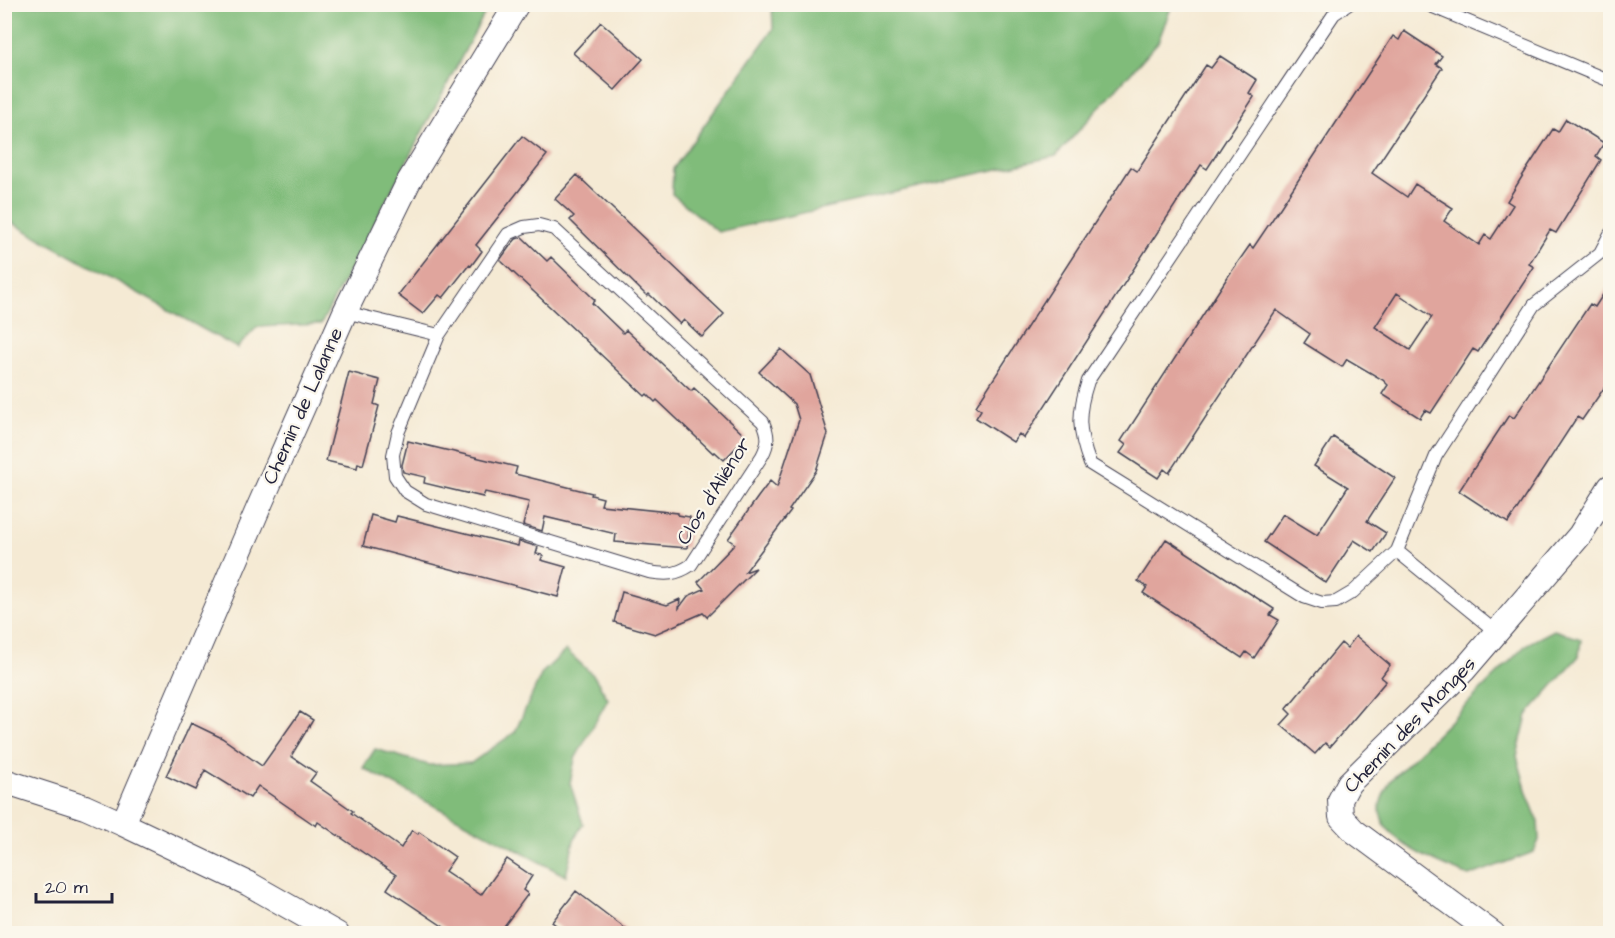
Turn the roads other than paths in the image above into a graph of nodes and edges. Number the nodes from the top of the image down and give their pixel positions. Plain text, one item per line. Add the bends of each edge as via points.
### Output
1 (517, 4) edge
2 (1349, 4) edge
3 (1426, 4) edge
4 (1611, 81) edge
5 (1611, 234) edge
6 (345, 312) junction
7 (439, 334) junction
8 (1611, 487) edge
9 (1397, 551) junction
10 (1496, 632) junction
11 (4, 781) edge
12 (123, 824) junction
13 (337, 933) edge
14 (1493, 933) edge

1 - 6 street, Chemin de Lalanne via 408,183
2 - 9 lane via 1334,14 1088,381 1079,420 1090,464 1304,597 1322,603 1336,602
3 - 4 lane
5 - 9 lane via 1600,253 1534,305 1436,456
6 - 7 lane
6 - 12 street, Chemin de Lalanne
7 - 7 lane, Clos d'Aliénor via 398,433 393,455 396,476 405,491 426,504 669,575 691,565 768,445 763,422 554,229 539,225 508,234
8 - 10 street, Chemin des Monges via 1580,535
9 - 10 lane
10 - 14 street, Chemin des Monges via 1464,670 1349,783 1340,800 1341,817 1354,831
11 - 12 street via 85,807
12 - 13 street via 249,884

